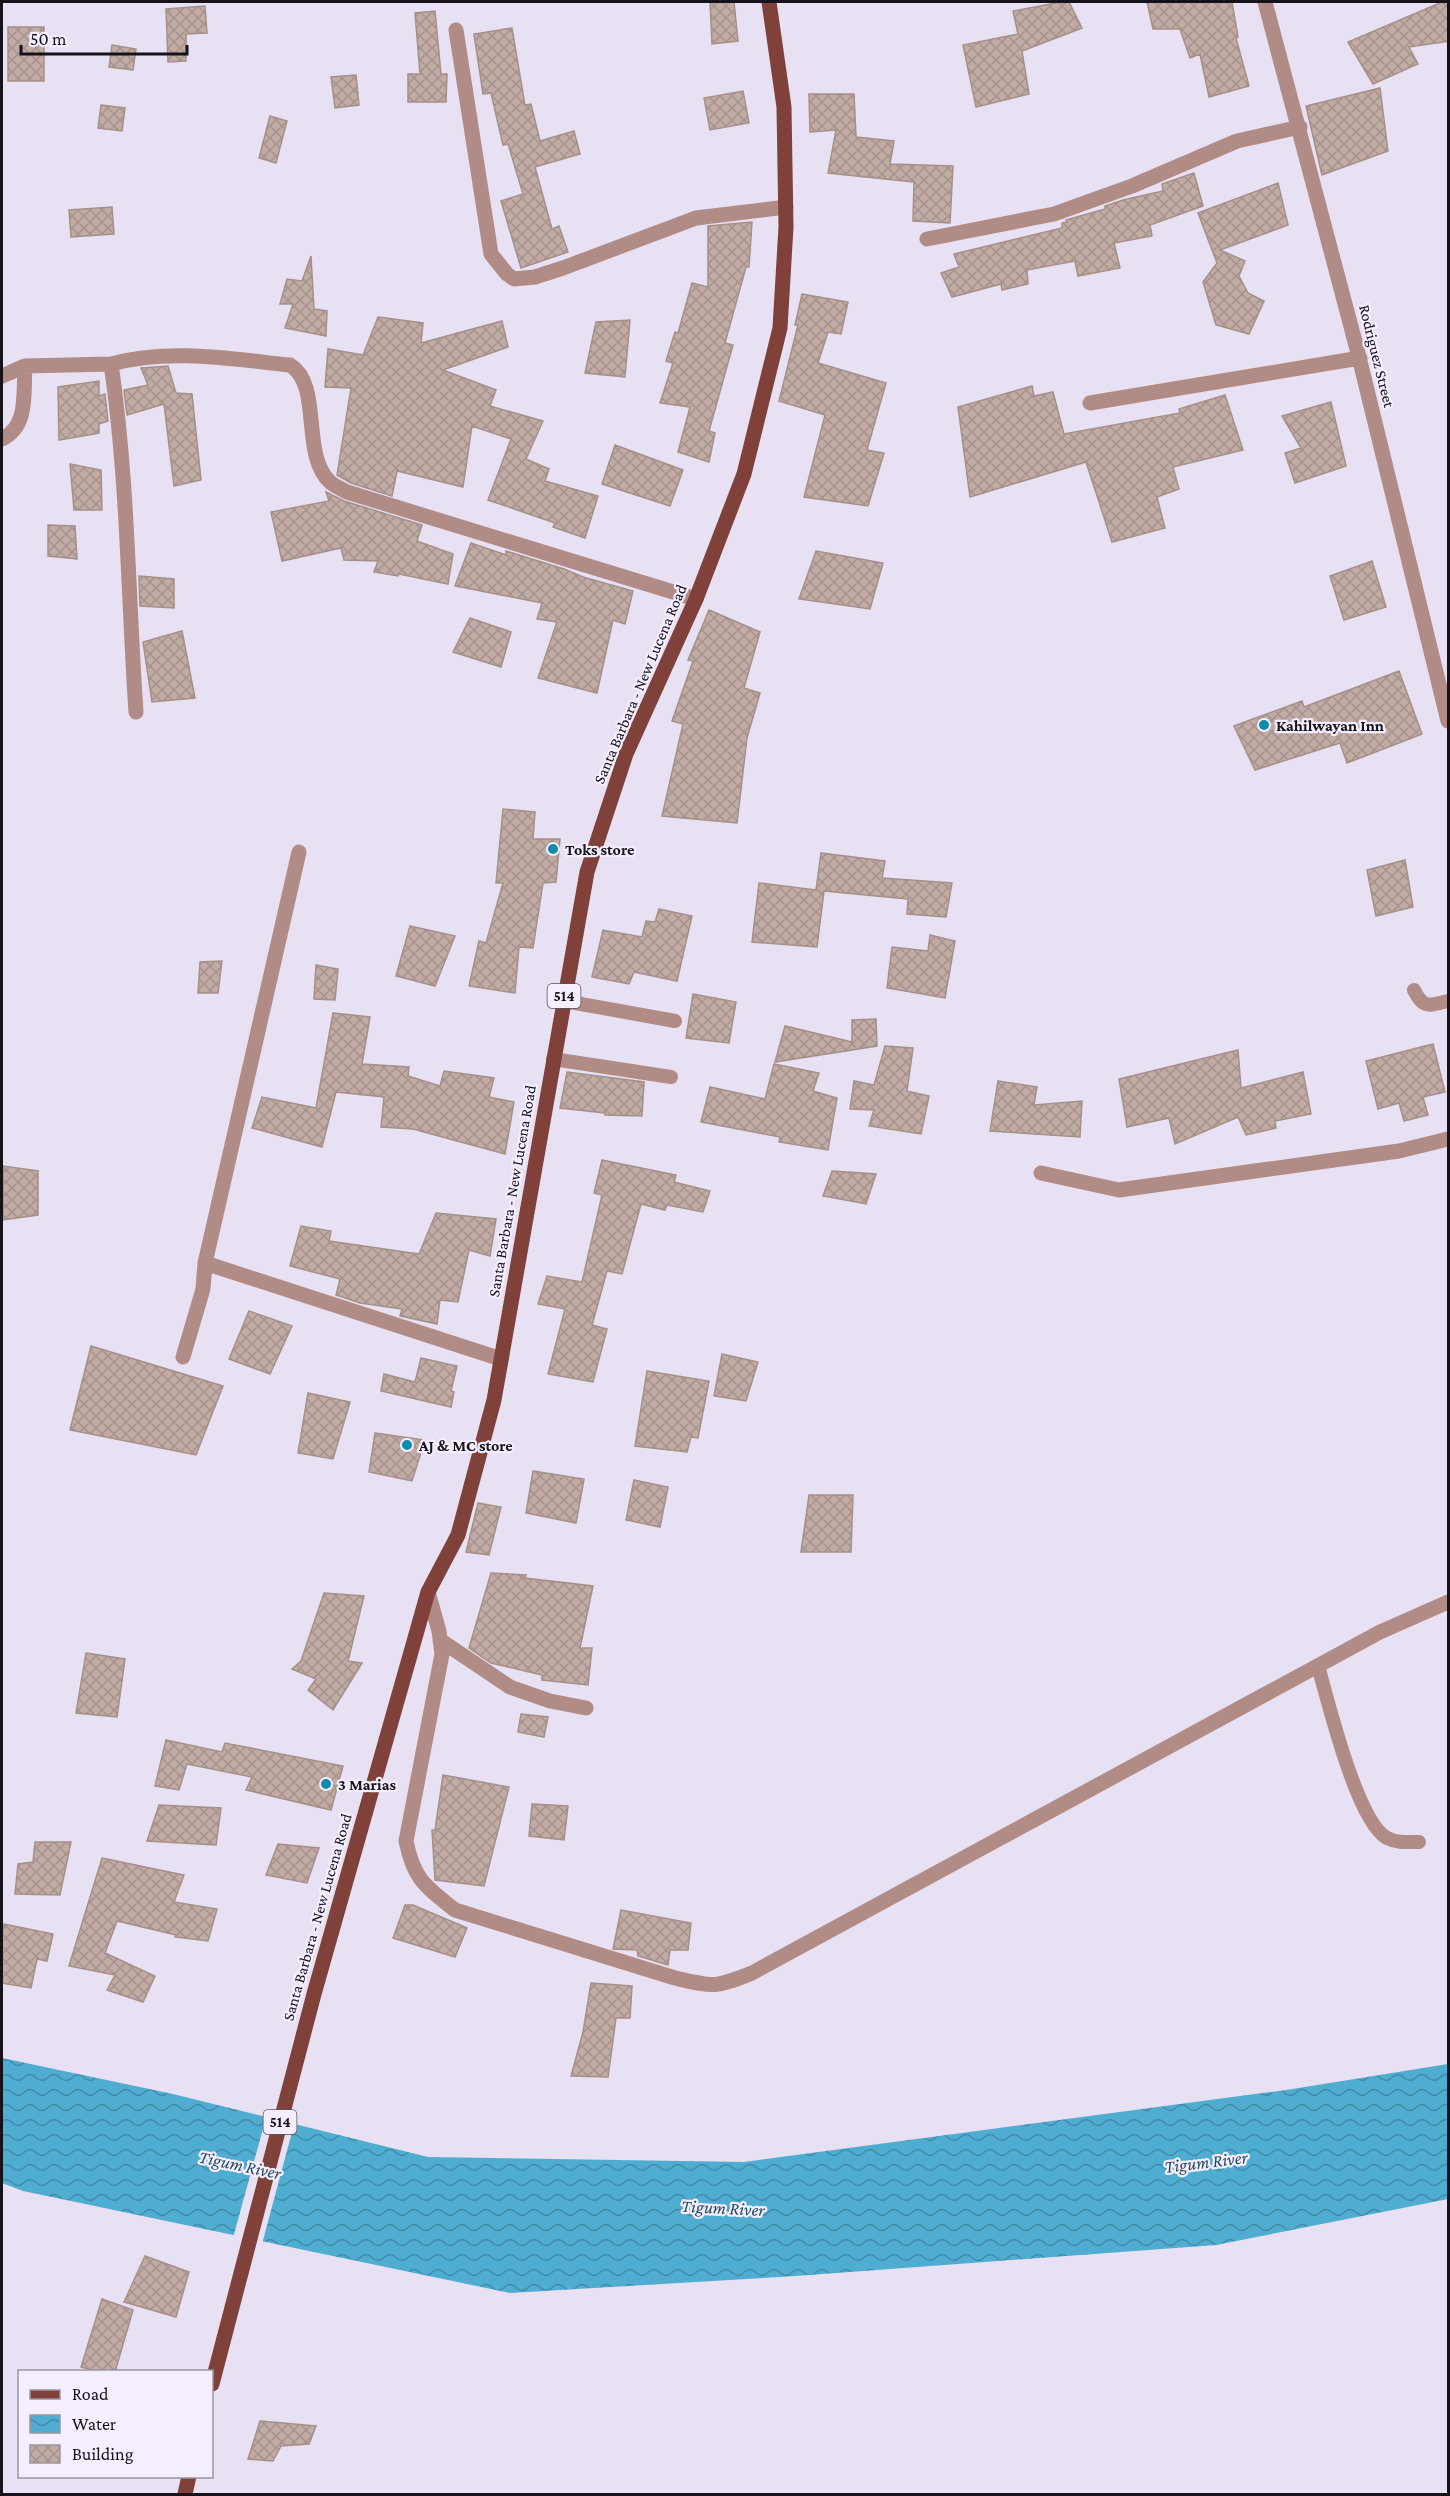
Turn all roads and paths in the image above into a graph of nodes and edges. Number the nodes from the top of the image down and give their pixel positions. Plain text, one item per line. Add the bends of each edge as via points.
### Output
1 (769, 2) edge
2 (1264, 2) edge
3 (456, 30) dead end
4 (1300, 128) junction
5 (786, 207) junction
6 (927, 239) dead end
7 (1360, 358) junction
8 (111, 364) junction
9 (25, 366) junction
10 (2, 376) edge
11 (1090, 403) dead end
12 (2, 439) edge
13 (696, 599) junction
14 (136, 712) dead end
15 (1449, 721) edge
16 (299, 852) dead end
17 (1414, 990) dead end
18 (564, 1001) junction
19 (1449, 1001) edge
20 (675, 1021) dead end
21 (553, 1059) junction
22 (671, 1077) dead end
23 (1449, 1139) edge
24 (1041, 1173) dead end
25 (205, 1263) junction
26 (183, 1357) dead end
27 (501, 1359) junction
28 (428, 1592) junction
29 (1449, 1602) edge
30 (440, 1640) junction
31 (1318, 1666) junction
32 (586, 1708) dead end
33 (1419, 1842) dead end
34 (213, 2380) edge
35 (189, 2478) edge
36 (185, 2494) edge

1 - 5 main road, Santa Barbara - New Lucena Road / 514 via 784,107
2 - 4 street, Rodriguez Street
3 - 5 street via 491,254 514,279 563,268 696,218
4 - 6 street via 1237,141 1054,214
4 - 7 street, Rodriguez Street
5 - 13 main road, Santa Barbara - New Lucena Road / 514 via 780,328 744,474
7 - 11 street
7 - 15 street, Rodriguez Street
8 - 9 street
8 - 13 street via 178,354 290,365 300,371 305,384 317,462 330,482 347,492
8 - 14 street
9 - 10 street
9 - 12 street via 21,422 13,434
13 - 18 main road, Santa Barbara - New Lucena Road / 514 via 626,754 587,872
16 - 25 street
17 - 19 lane via 1425,1005
18 - 20 lane
18 - 21 main road, Santa Barbara - New Lucena Road / 514
21 - 22 lane
21 - 27 main road, Santa Barbara - New Lucena Road / 514
23 - 24 street via 1399,1151 1119,1190
25 - 26 street via 203,1289
25 - 27 street
27 - 28 main road, Santa Barbara - New Lucena Road / 514 via 458,1534
28 - 30 street
28 - 34 main road, Santa Barbara - New Lucena Road / 514 via 314,1994
29 - 31 street via 1380,1632
30 - 31 street via 442,1654 406,1841 412,1868 430,1891 455,1910 710,1986 752,1973
30 - 32 street via 510,1687
31 - 33 lane via 1354,1786 1373,1825 1385,1837
35 - 36 main road

